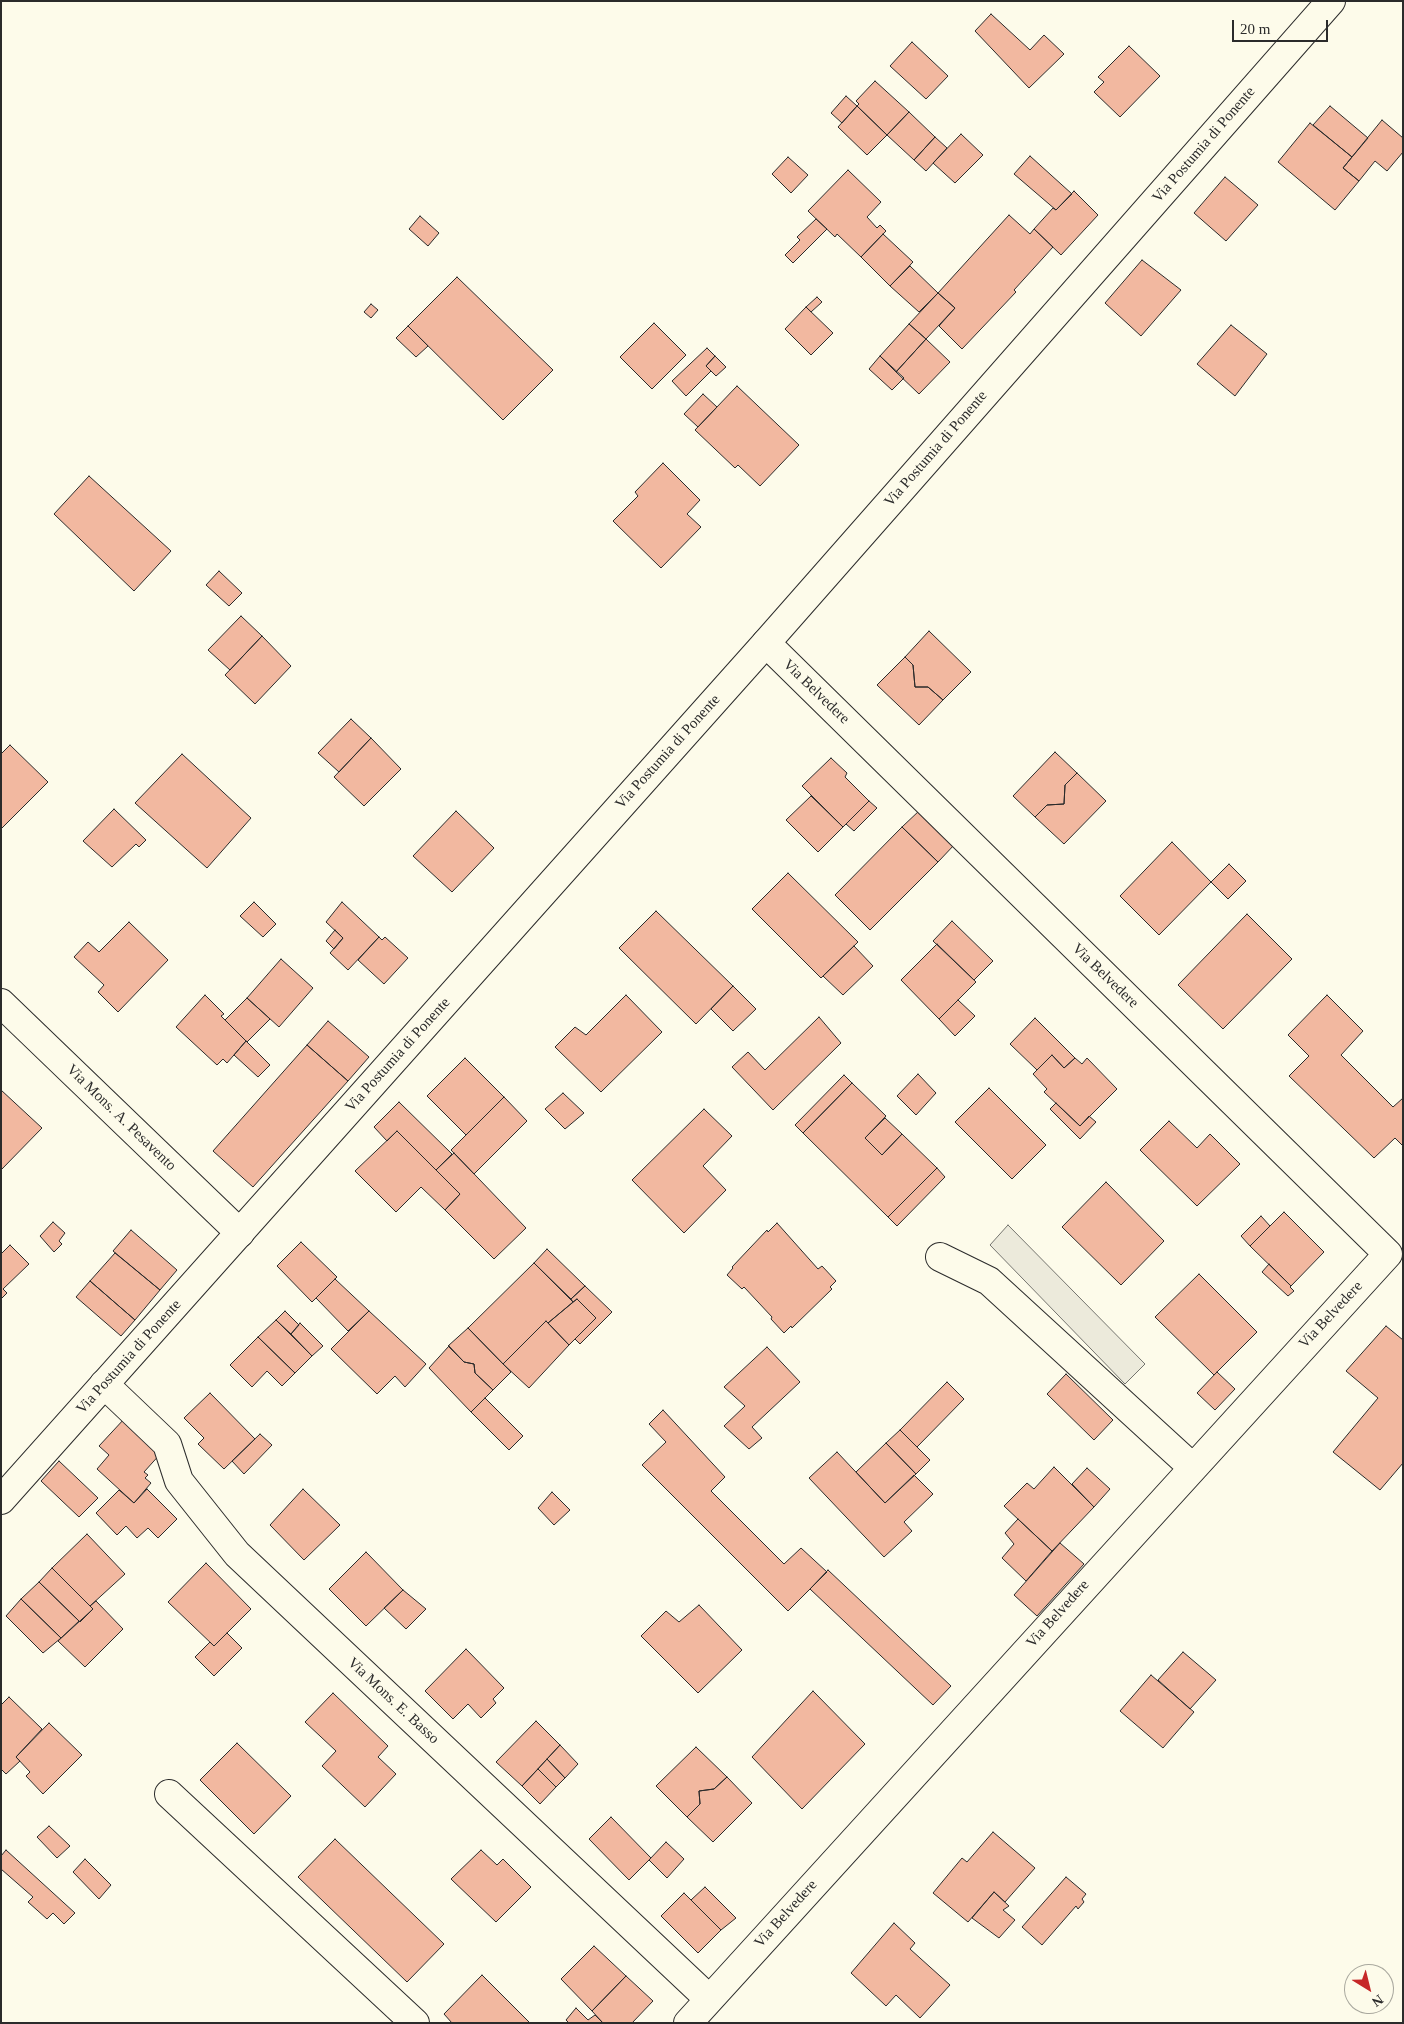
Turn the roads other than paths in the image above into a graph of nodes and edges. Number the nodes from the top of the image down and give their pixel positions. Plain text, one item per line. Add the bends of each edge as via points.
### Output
1 (1331, 1) edge
2 (766, 642) junction
3 (1, 1003) edge
4 (240, 1233) junction
5 (940, 1257) dead end
6 (104, 1384) junction
7 (1192, 1467) junction
8 (1, 1500) edge
9 (168, 1794) dead end
10 (709, 1999) junction
11 (415, 2023) edge
12 (688, 2023) edge

1 - 2 street, Via Postumia di Ponente
2 - 4 street, Via Postumia di Ponente
2 - 7 street, Via Belvedere via 1388,1254
3 - 4 street, Via Mons. A. Pesavento
4 - 6 street, Via Postumia di Ponente
5 - 7 street via 990,1281
6 - 8 street, Via Postumia di Ponente
6 - 10 street, Via Mons. E. Basso via 167,1444 180,1482 237,1554
7 - 10 street, Via Belvedere
9 - 11 street
10 - 12 street, Via Belvedere

